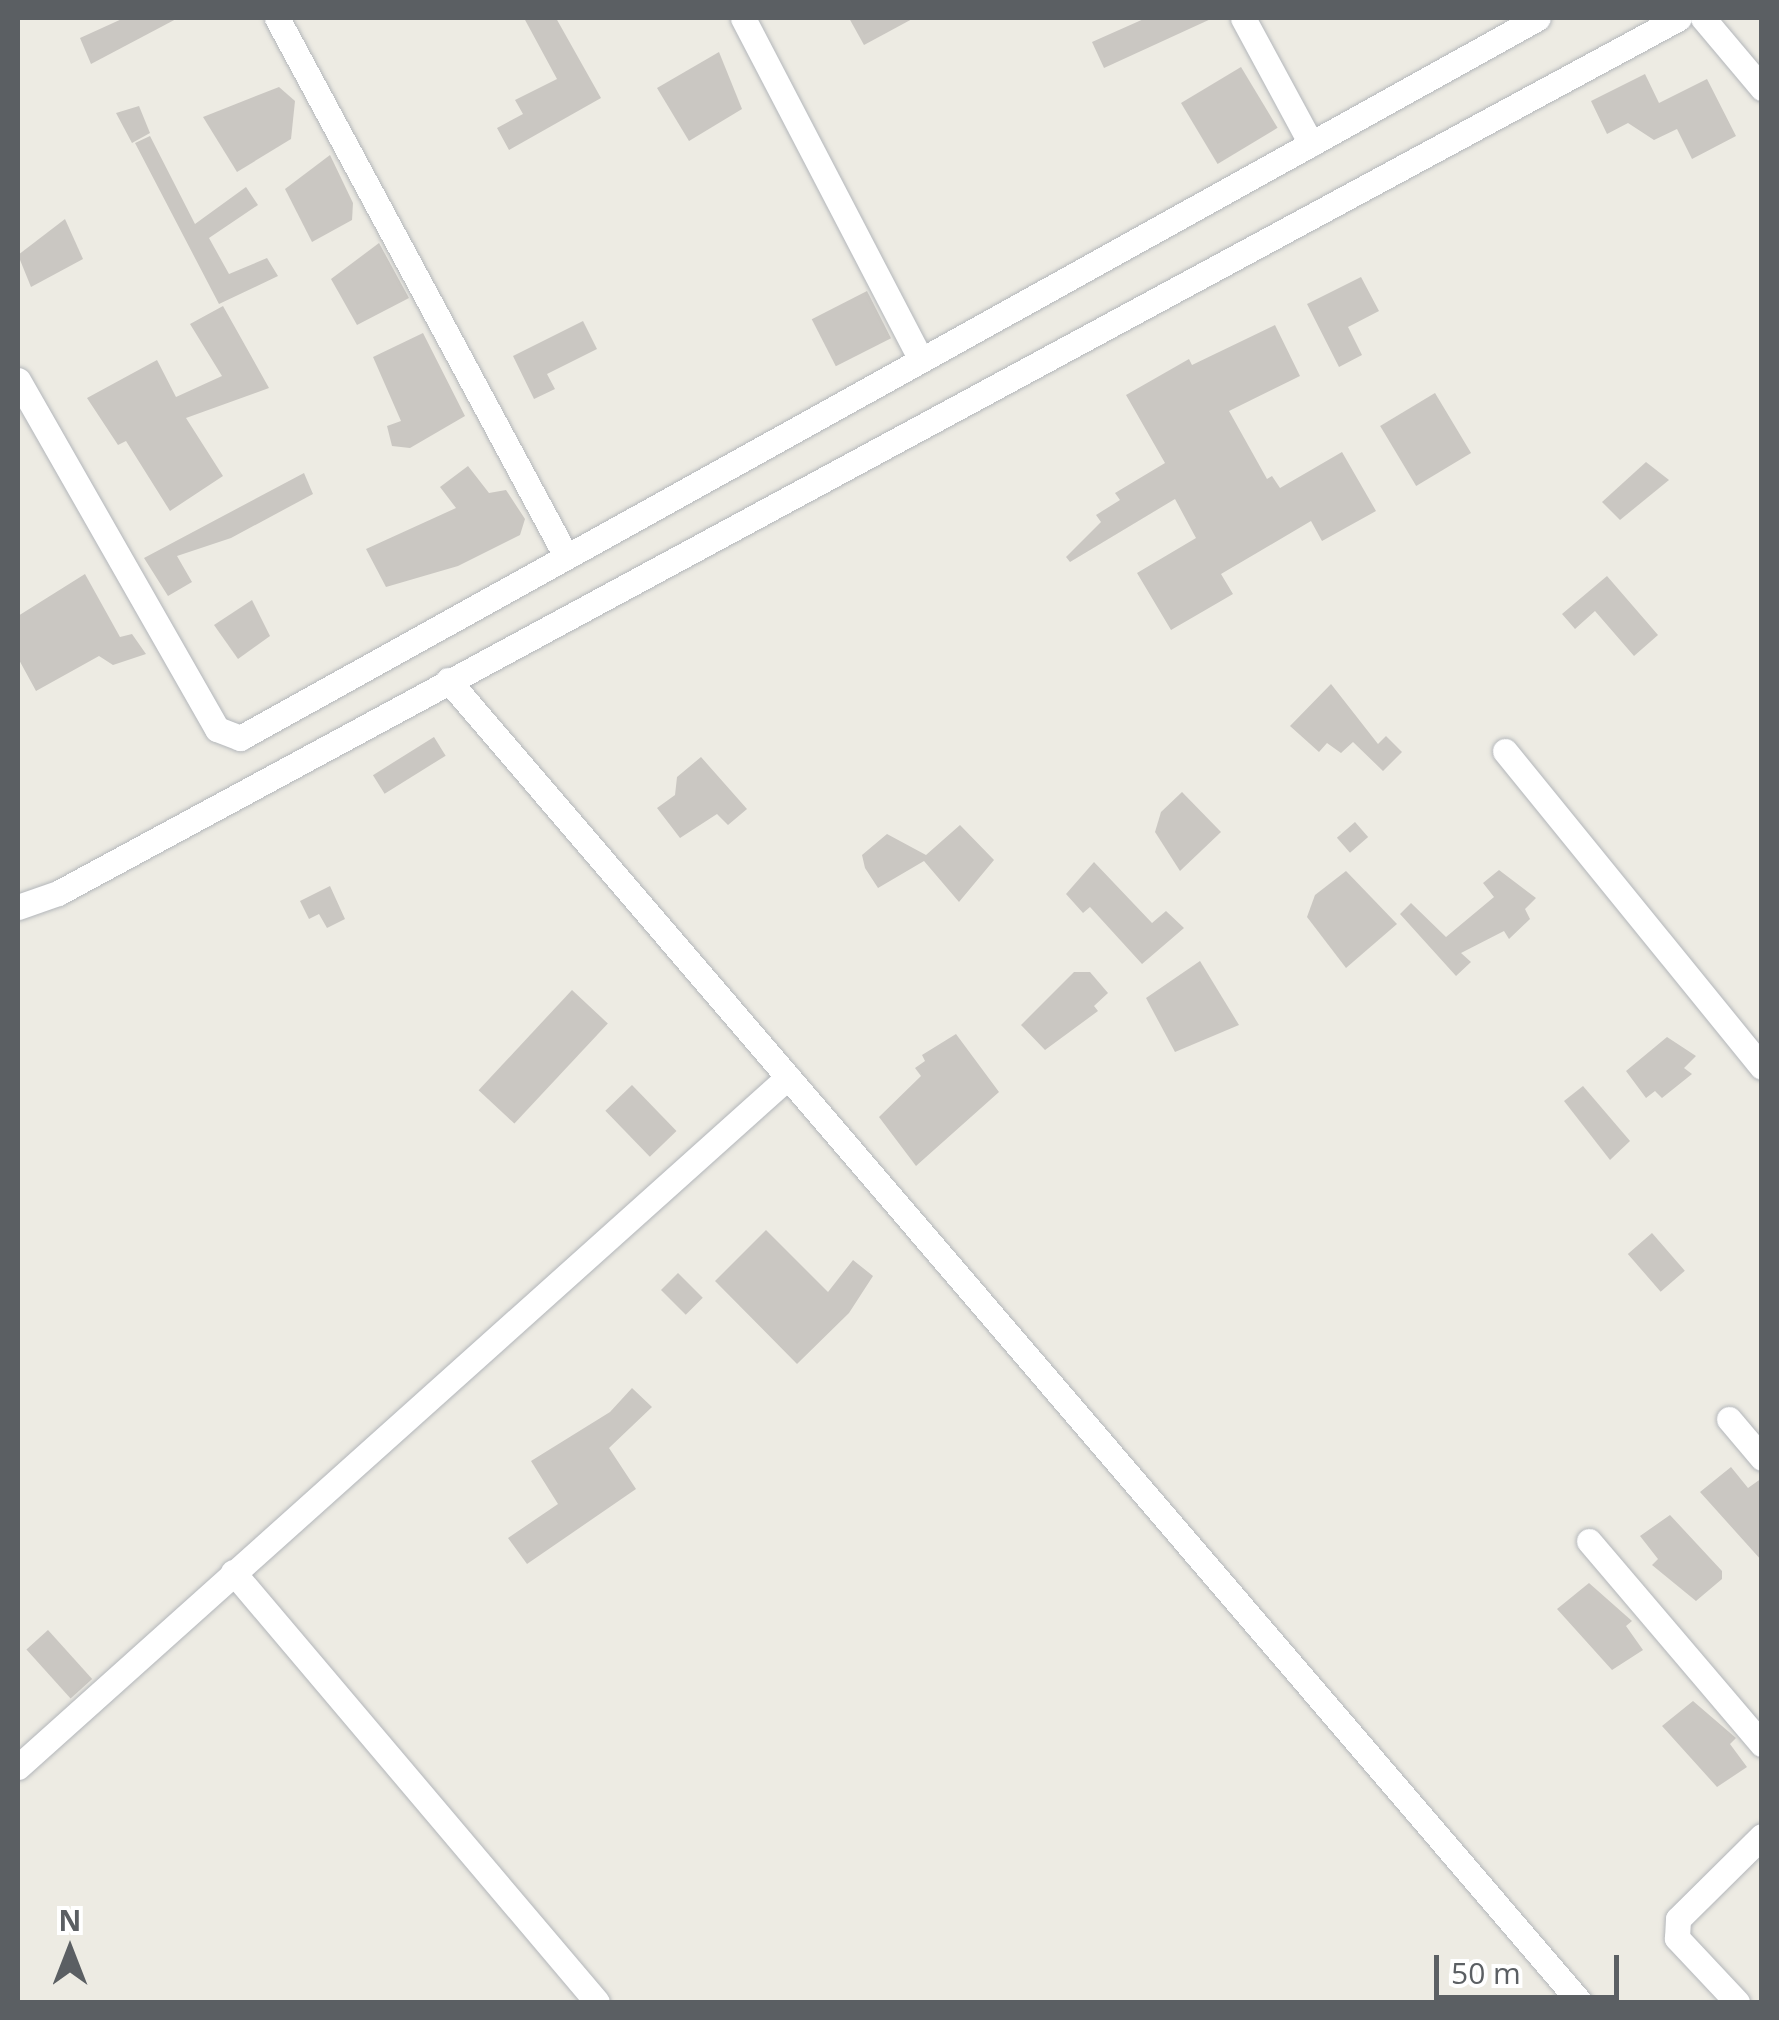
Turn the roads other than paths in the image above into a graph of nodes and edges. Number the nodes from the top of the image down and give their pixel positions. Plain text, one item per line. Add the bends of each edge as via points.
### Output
1 (277, 18) edge
2 (743, 18) edge
3 (1243, 18) edge
4 (1538, 18) edge
5 (1679, 18) edge
6 (1703, 18) edge
7 (1762, 88) edge
8 (1311, 144) junction
9 (920, 358) junction
10 (18, 380) edge
11 (566, 556) junction
12 (448, 680) junction
13 (1505, 751) dead end
14 (18, 907) edge
15 (1762, 1068) edge
16 (788, 1077) junction
17 (1729, 1419) dead end
18 (1762, 1458) edge
19 (1589, 1541) dead end
20 (233, 1572) junction
21 (1762, 1744) edge
22 (18, 1766) edge
23 (1762, 1836) edge
24 (1762, 1854) edge
25 (1736, 1863) junction
26 (596, 2002) edge
27 (1580, 2002) edge
28 (1737, 2002) edge

1 - 11 street
2 - 9 street
3 - 8 street
4 - 8 street
5 - 12 street
6 - 7 street
8 - 9 street
9 - 11 street
10 - 11 street via 217,729 240,738
12 - 14 street via 58,893
12 - 16 street
13 - 15 street
16 - 20 street
16 - 27 street
17 - 18 street
19 - 21 street
20 - 22 street
20 - 26 street
23 - 25 street
24 - 25 street
25 - 28 street via 1685,1905 1677,1938

